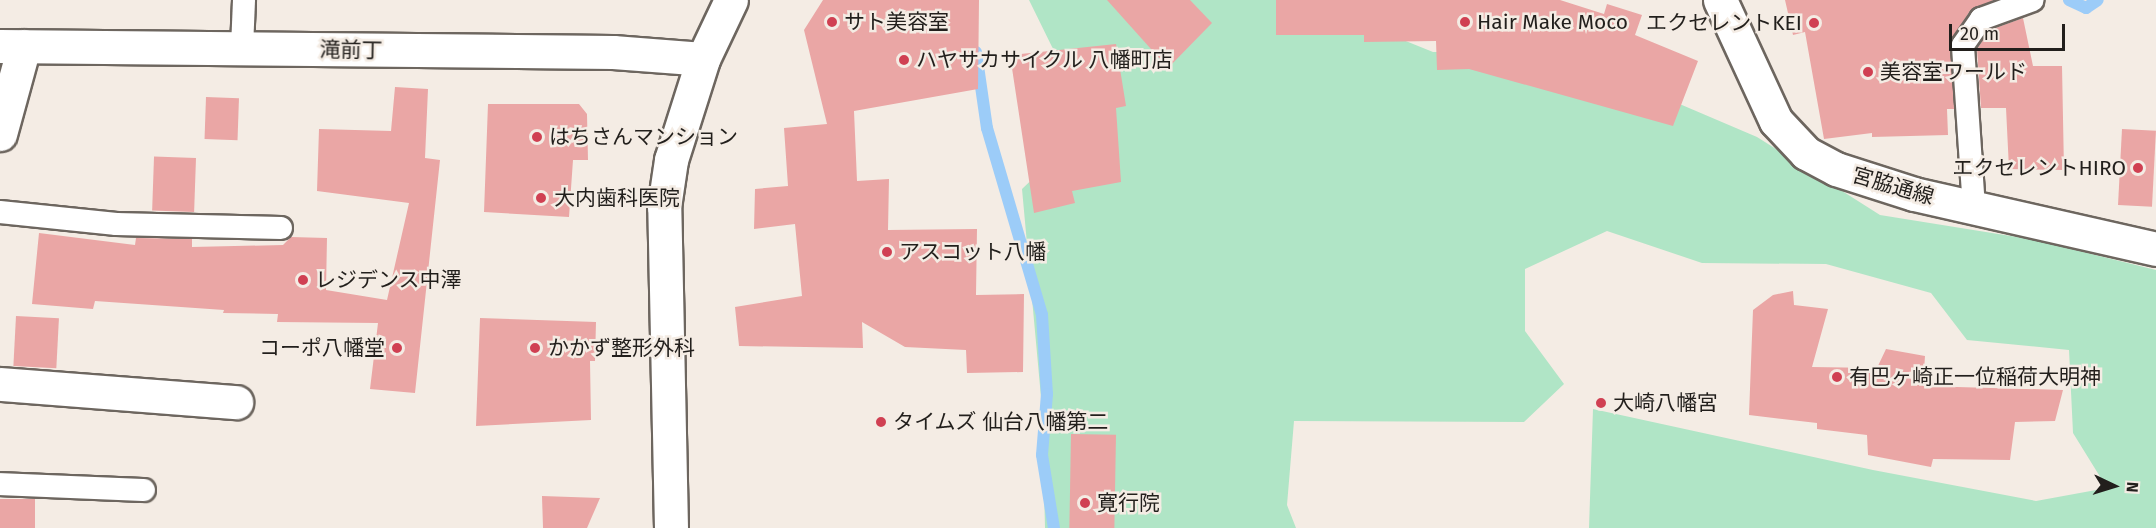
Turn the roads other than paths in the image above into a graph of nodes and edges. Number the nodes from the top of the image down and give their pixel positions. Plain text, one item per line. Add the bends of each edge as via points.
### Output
1 (244, 0) edge
2 (731, 0) edge
3 (1720, 0) edge
4 (2032, 0) edge
5 (12, 46) edge
6 (242, 48) junction
7 (703, 59) junction
8 (0, 134) edge
9 (1974, 208) junction
10 (0, 212) edge
11 (281, 228) dead end
12 (2156, 249) edge
13 (0, 384) edge
14 (236, 402) dead end
15 (0, 484) edge
16 (144, 490) dead end
17 (670, 528) edge

1 - 6 lane
2 - 7 street
3 - 9 street, 宮脇通線 via 1776,121 1806,153 1847,173
4 - 9 lane via 1981,19 1963,45
5 - 6 street, 滝前丁
5 - 8 street
6 - 7 street, 滝前丁 via 613,52
7 - 17 street via 671,160 664,207
9 - 12 street, 宮脇通線
10 - 11 lane via 117,224
13 - 14 street
15 - 16 lane

